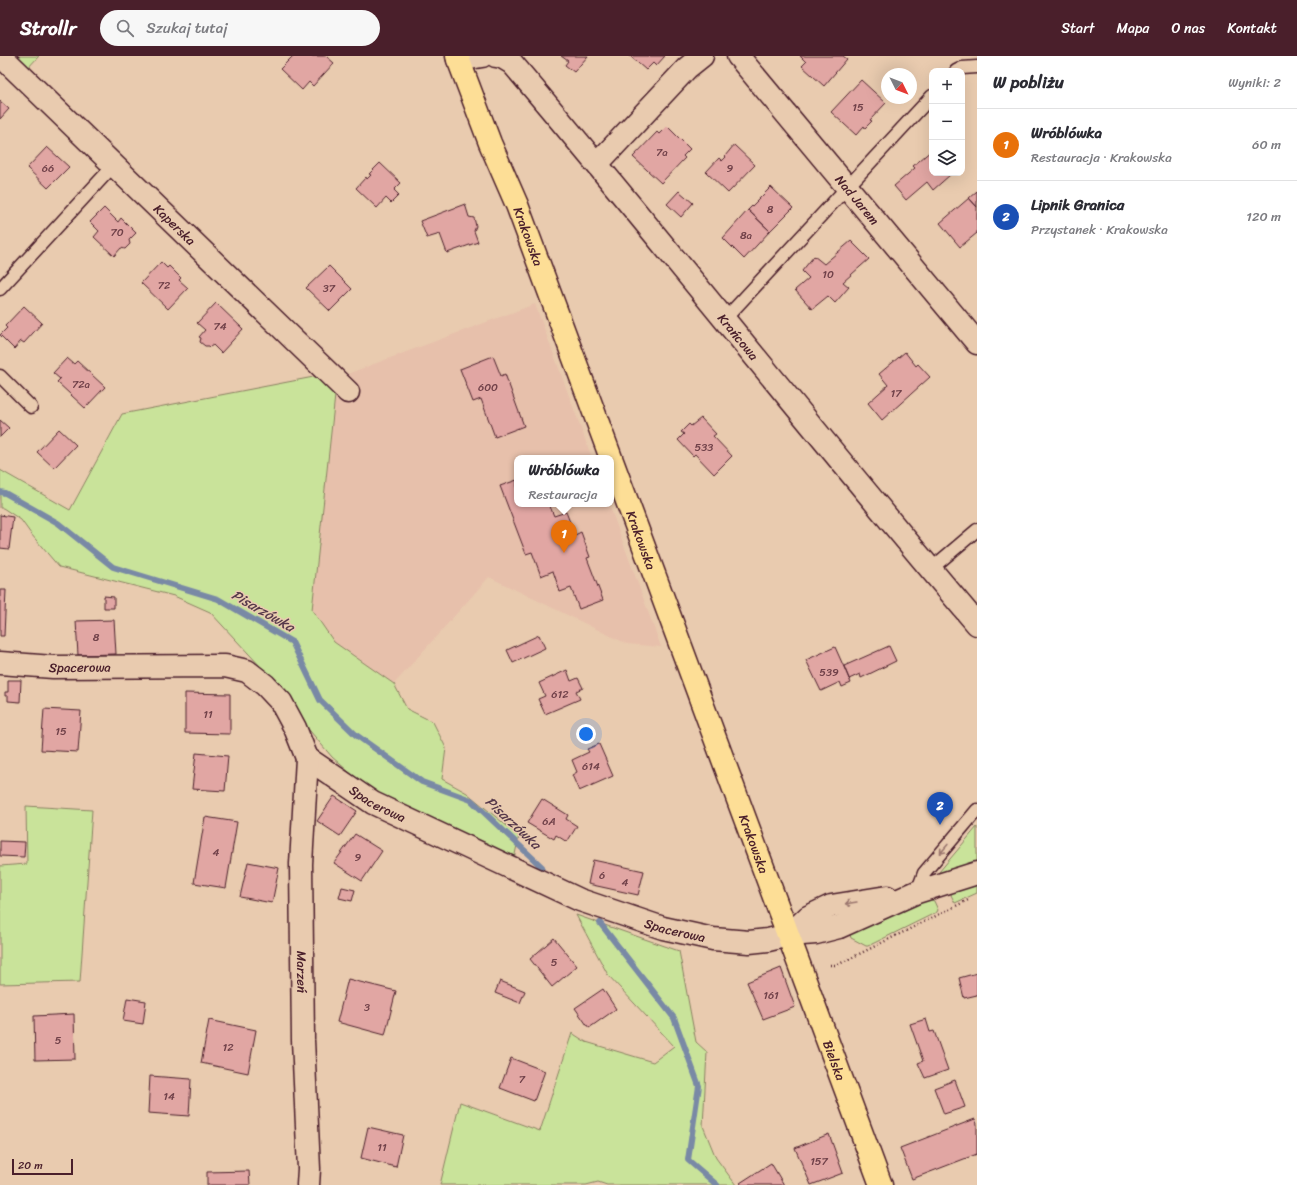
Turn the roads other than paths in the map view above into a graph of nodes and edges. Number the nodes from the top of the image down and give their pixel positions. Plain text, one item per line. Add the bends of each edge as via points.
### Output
1 (2, 56) edge
2 (482, 56) edge
3 (496, 56) edge
4 (702, 56) edge
5 (738, 56) edge
6 (457, 58) edge
7 (977, 67) edge
8 (962, 68) edge
9 (929, 99) edge
10 (597, 164) junction
11 (114, 165) junction
12 (848, 188) junction
13 (0, 289) edge
14 (724, 320) junction
15 (977, 343) edge
16 (0, 376) edge
17 (348, 392) dead end
18 (31, 407) dead end
19 (610, 455) edge
20 (614, 465) edge
21 (977, 530) edge
22 (931, 570) junction
23 (977, 624) edge
24 (0, 663) edge
25 (307, 758) junction
26 (977, 810) edge
27 (977, 873) edge
28 (917, 892) junction
29 (789, 935) junction
30 (308, 1185) edge
31 (881, 1185) edge

1 - 11 street, Kaperska
2 - 6 street
3 - 10 street, Krańcowa via 512,63
4 - 10 street via 687,68
5 - 12 street, Nad Jarem
6 - 19 main road, Krakowska via 520,212
7 - 8 lane
9 - 12 lane
10 - 14 street, Krańcowa
11 - 13 lane
11 - 17 street, Kaperska
12 - 14 lane
12 - 15 street, Nad Jarem
14 - 22 street, Krańcowa
16 - 18 lane
20 - 29 main road, Krakowska
21 - 22 lane
22 - 23 street, Krańcowa
24 - 25 street, Spacerowa via 53,667 225,666 247,671 266,685 281,702
25 - 29 street, Spacerowa via 373,803 580,900 663,928 713,939 749,942
25 - 30 street, Marzeń via 301,864
26 -> 28 lane via 924,872
27 - 28 street, Spacerowa
28 - 29 street, Spacerowa via 839,927 816,933
29 - 31 main road, Bielska

